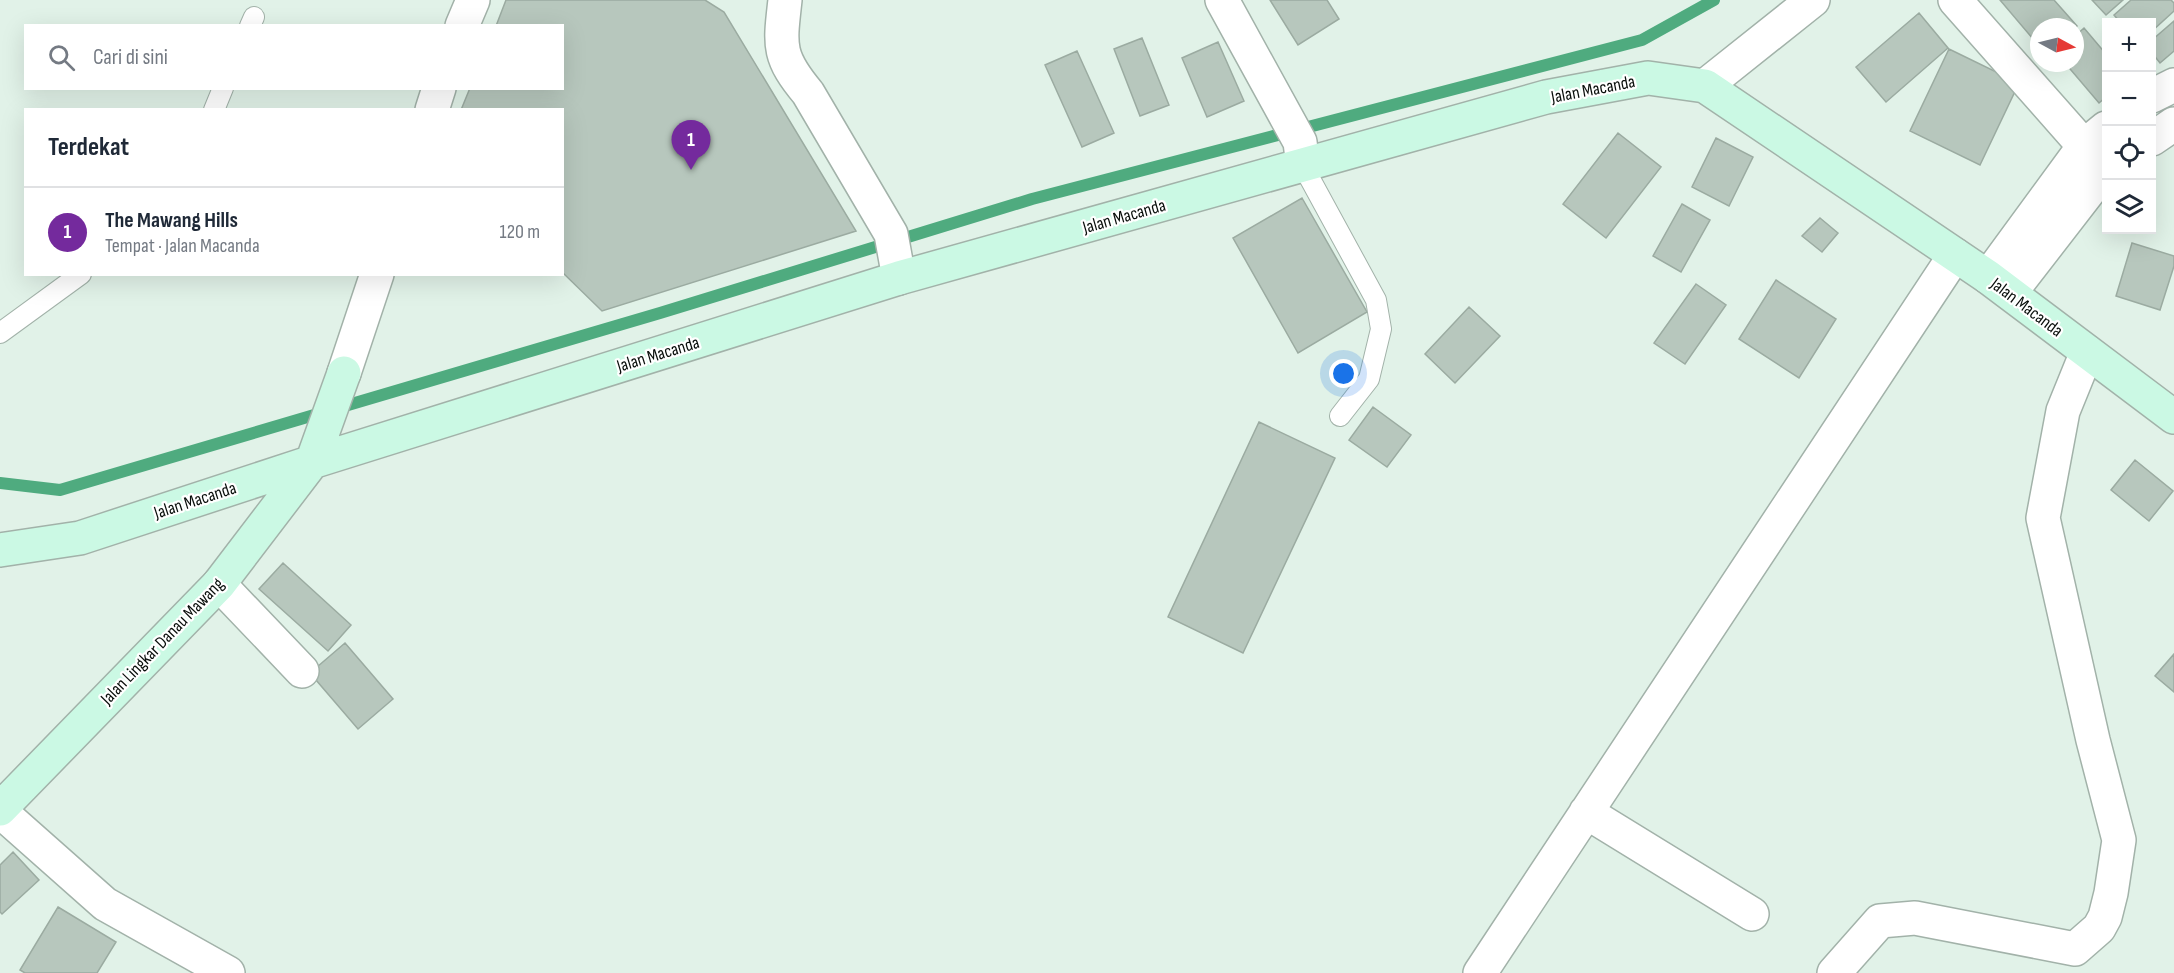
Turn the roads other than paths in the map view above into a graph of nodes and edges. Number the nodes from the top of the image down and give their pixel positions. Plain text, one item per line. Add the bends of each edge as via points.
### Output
1 (473, 0) edge
2 (785, 0) edge
3 (1222, 0) edge
4 (1813, 0) edge
5 (1955, 0) edge
6 (463, 24) edge
7 (2174, 85) edge
8 (1705, 86) junction
9 (222, 90) edge
10 (438, 90) edge
11 (2156, 94) edge
12 (215, 108) edge
13 (433, 108) edge
14 (2174, 124) edge
15 (2156, 136) edge
16 (1297, 143) junction
17 (2101, 153) edge
18 (1955, 255) junction
19 (896, 259) junction
20 (78, 276) edge
21 (376, 276) edge
22 (1999, 285) junction
23 (0, 333) edge
24 (2087, 352) junction
25 (1340, 416) dead end
26 (2174, 417) edge
27 (312, 462) junction
28 (0, 550) edge
29 (219, 584) junction
30 (302, 671) dead end
31 (0, 810) edge
32 (1586, 812) junction
33 (1752, 914) dead end
34 (1484, 972) edge
35 (228, 973) edge
36 (1834, 973) edge

1 - 6 street
2 - 19 street via 780,39 784,57 808,93
3 - 16 street
4 - 8 street
5 - 17 street
7 - 11 street
8 - 16 street, Jalan Macanda via 1648,78
8 - 18 street, Jalan Macanda
9 - 12 lane
10 - 13 street
14 - 15 street
16 - 19 street, Jalan Macanda
16 - 25 lane via 1376,300 1381,329 1369,379
17 - 22 street
18 - 22 street, Jalan Macanda
18 - 32 street
19 - 27 street, Jalan Macanda
20 - 23 lane
21 - 27 street, Jalan Lingkar Danau Mawang
22 - 24 street, Jalan Macanda
24 - 26 street, Jalan Macanda
24 - 36 street via 2063,411 2043,518 2119,840 2105,917 2099,928 2075,949 1915,918 1880,921
27 - 28 street, Jalan Macanda via 80,537
27 - 29 street, Jalan Lingkar Danau Mawang
29 - 30 street
29 - 31 street, Jalan Lingkar Danau Mawang
31 - 35 street via 105,904
32 - 33 street
32 - 34 street

